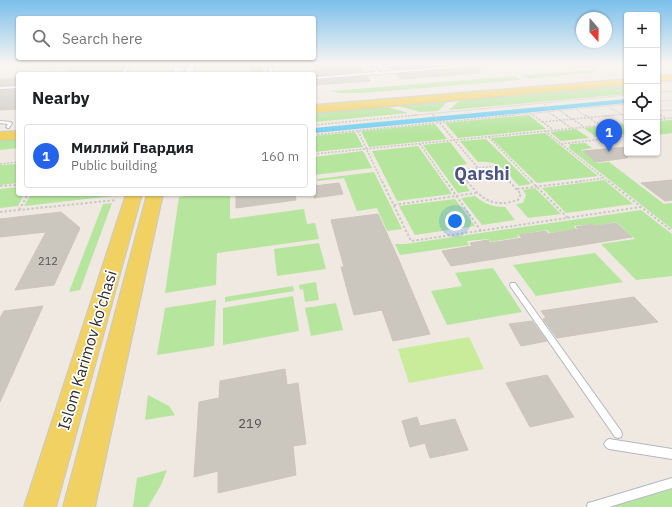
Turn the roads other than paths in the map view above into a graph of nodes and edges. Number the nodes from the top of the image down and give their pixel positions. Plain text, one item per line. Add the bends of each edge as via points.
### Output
1 (475, 88) edge
2 (561, 88) edge
3 (316, 101) edge
4 (316, 109) edge
5 (155, 196) edge
6 (125, 197) edge
7 (513, 285) dead end
8 (618, 434) dead end
9 (609, 444) dead end
10 (672, 454) edge
11 (672, 483) edge
12 (40, 507) edge
13 (79, 507) edge
14 (592, 507) edge

1 - 3 main road
2 - 4 main road
5 - 13 main road, Islom Karimov ko‘chasi
6 - 12 main road, Islom Karimov ko‘chasi
7 - 8 lane
9 - 10 lane
11 - 14 lane

